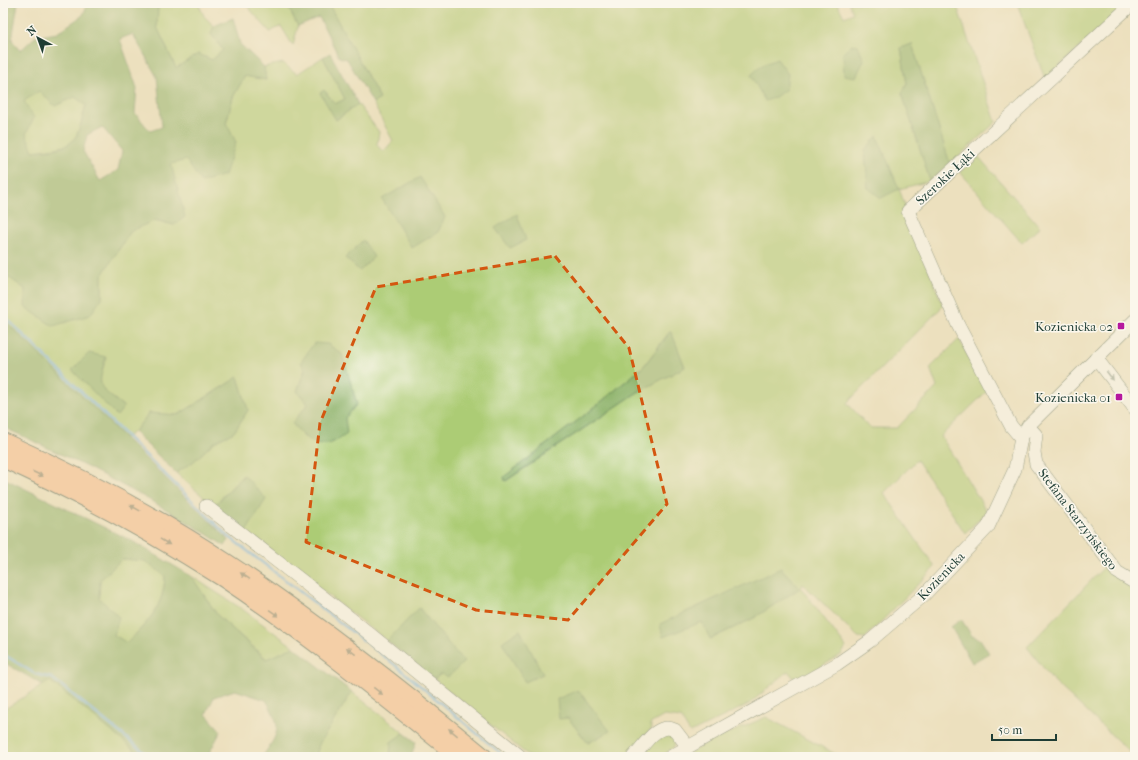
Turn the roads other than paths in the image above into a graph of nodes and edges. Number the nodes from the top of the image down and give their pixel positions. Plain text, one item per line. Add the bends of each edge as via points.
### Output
1 (1133, 3) edge
2 (1135, 320) edge
3 (1096, 358) junction
4 (1135, 409) edge
5 (1028, 426) junction
6 (1021, 438) junction
7 (3, 442) edge
8 (3, 458) edge
9 (206, 506) dead end
10 (1135, 584) edge
11 (688, 747) junction
12 (460, 757) edge
13 (483, 757) edge
14 (521, 757) edge
15 (633, 757) edge
16 (670, 757) edge

1 - 6 street, Szerokie Łąki via 908,211 958,325 1011,426
2 - 3 street, Kozienicka
3 -> 4 street
3 - 5 street, Kozienicka
5 - 6 street, Kozienicka
5 - 10 street, Stefana Starzyńskiego via 1036,435 1036,464 1118,572
6 - 11 street, Kozienicka via 1015,469 988,527 924,595 870,641 837,664
13 -> 7 highway via 346,647 228,563 109,493
8 -> 12 highway via 98,504 224,578 308,638
9 - 14 street via 356,622
11 - 15 street via 675,730 665,728 656,732
11 - 16 street, Kozienicka

